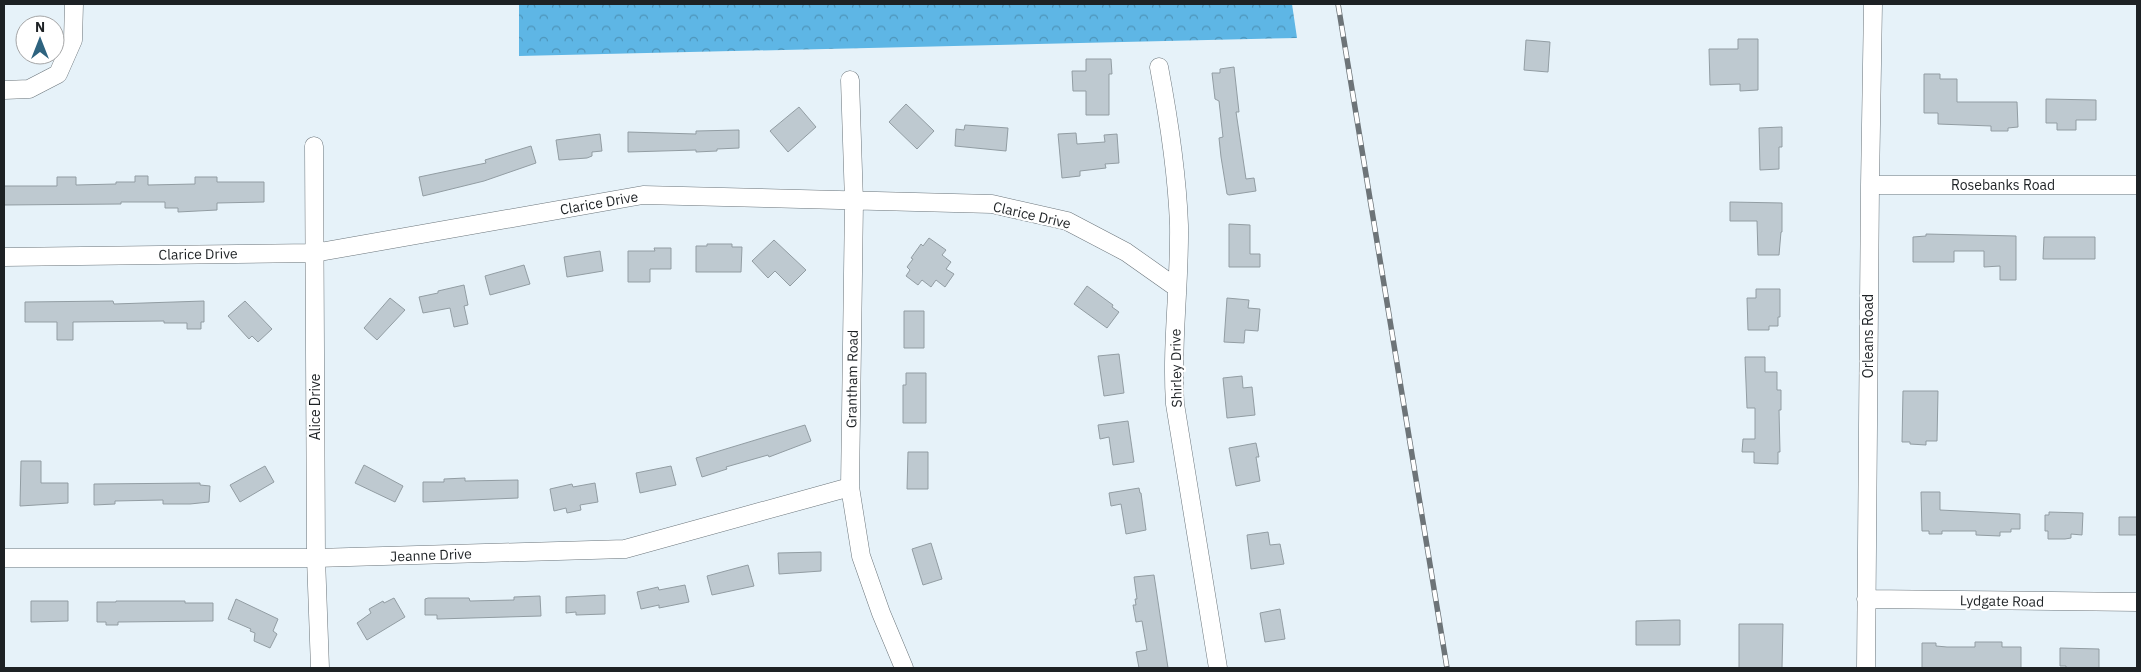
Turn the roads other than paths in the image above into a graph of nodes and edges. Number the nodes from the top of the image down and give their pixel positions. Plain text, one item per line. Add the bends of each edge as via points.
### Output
1 (74, 4) edge
2 (1873, 4) edge
3 (1159, 67) dead end
4 (850, 80) dead end
5 (4, 90) edge
6 (314, 146) dead end
7 (2137, 185) edge
8 (1870, 186) junction
9 (854, 202) junction
10 (314, 253) junction
11 (4, 257) edge
12 (1176, 288) junction
13 (850, 487) junction
14 (4, 558) edge
15 (316, 558) junction
16 (1866, 600) junction
17 (2137, 602) edge
18 (320, 668) edge
19 (904, 668) edge
20 (1218, 668) edge
21 (1866, 668) edge

1 - 5 street via 73,40 58,74 29,89
2 - 8 street, Orleans Road
3 - 12 street, Shirley Drive via 1172,139 1177,195
4 - 9 street, Grantham Road
6 - 10 street, Alice Drive
7 - 8 street, Rosebanks Road
8 - 16 street, Orleans Road
9 - 10 street, Clarice Drive via 643,195
9 - 12 street, Clarice Drive via 992,204 1067,221 1126,252
9 - 13 street, Grantham Road
10 - 11 street, Clarice Drive
10 - 15 street, Alice Drive
12 - 20 street, Shirley Drive via 1175,404
13 - 15 street, Jeanne Drive via 626,550
13 - 19 street, Grantham Road via 861,556
14 - 15 street, Jeanne Drive
15 - 18 street, Alice Drive
16 - 17 street, Lydgate Road
16 - 21 street, Orleans Road

